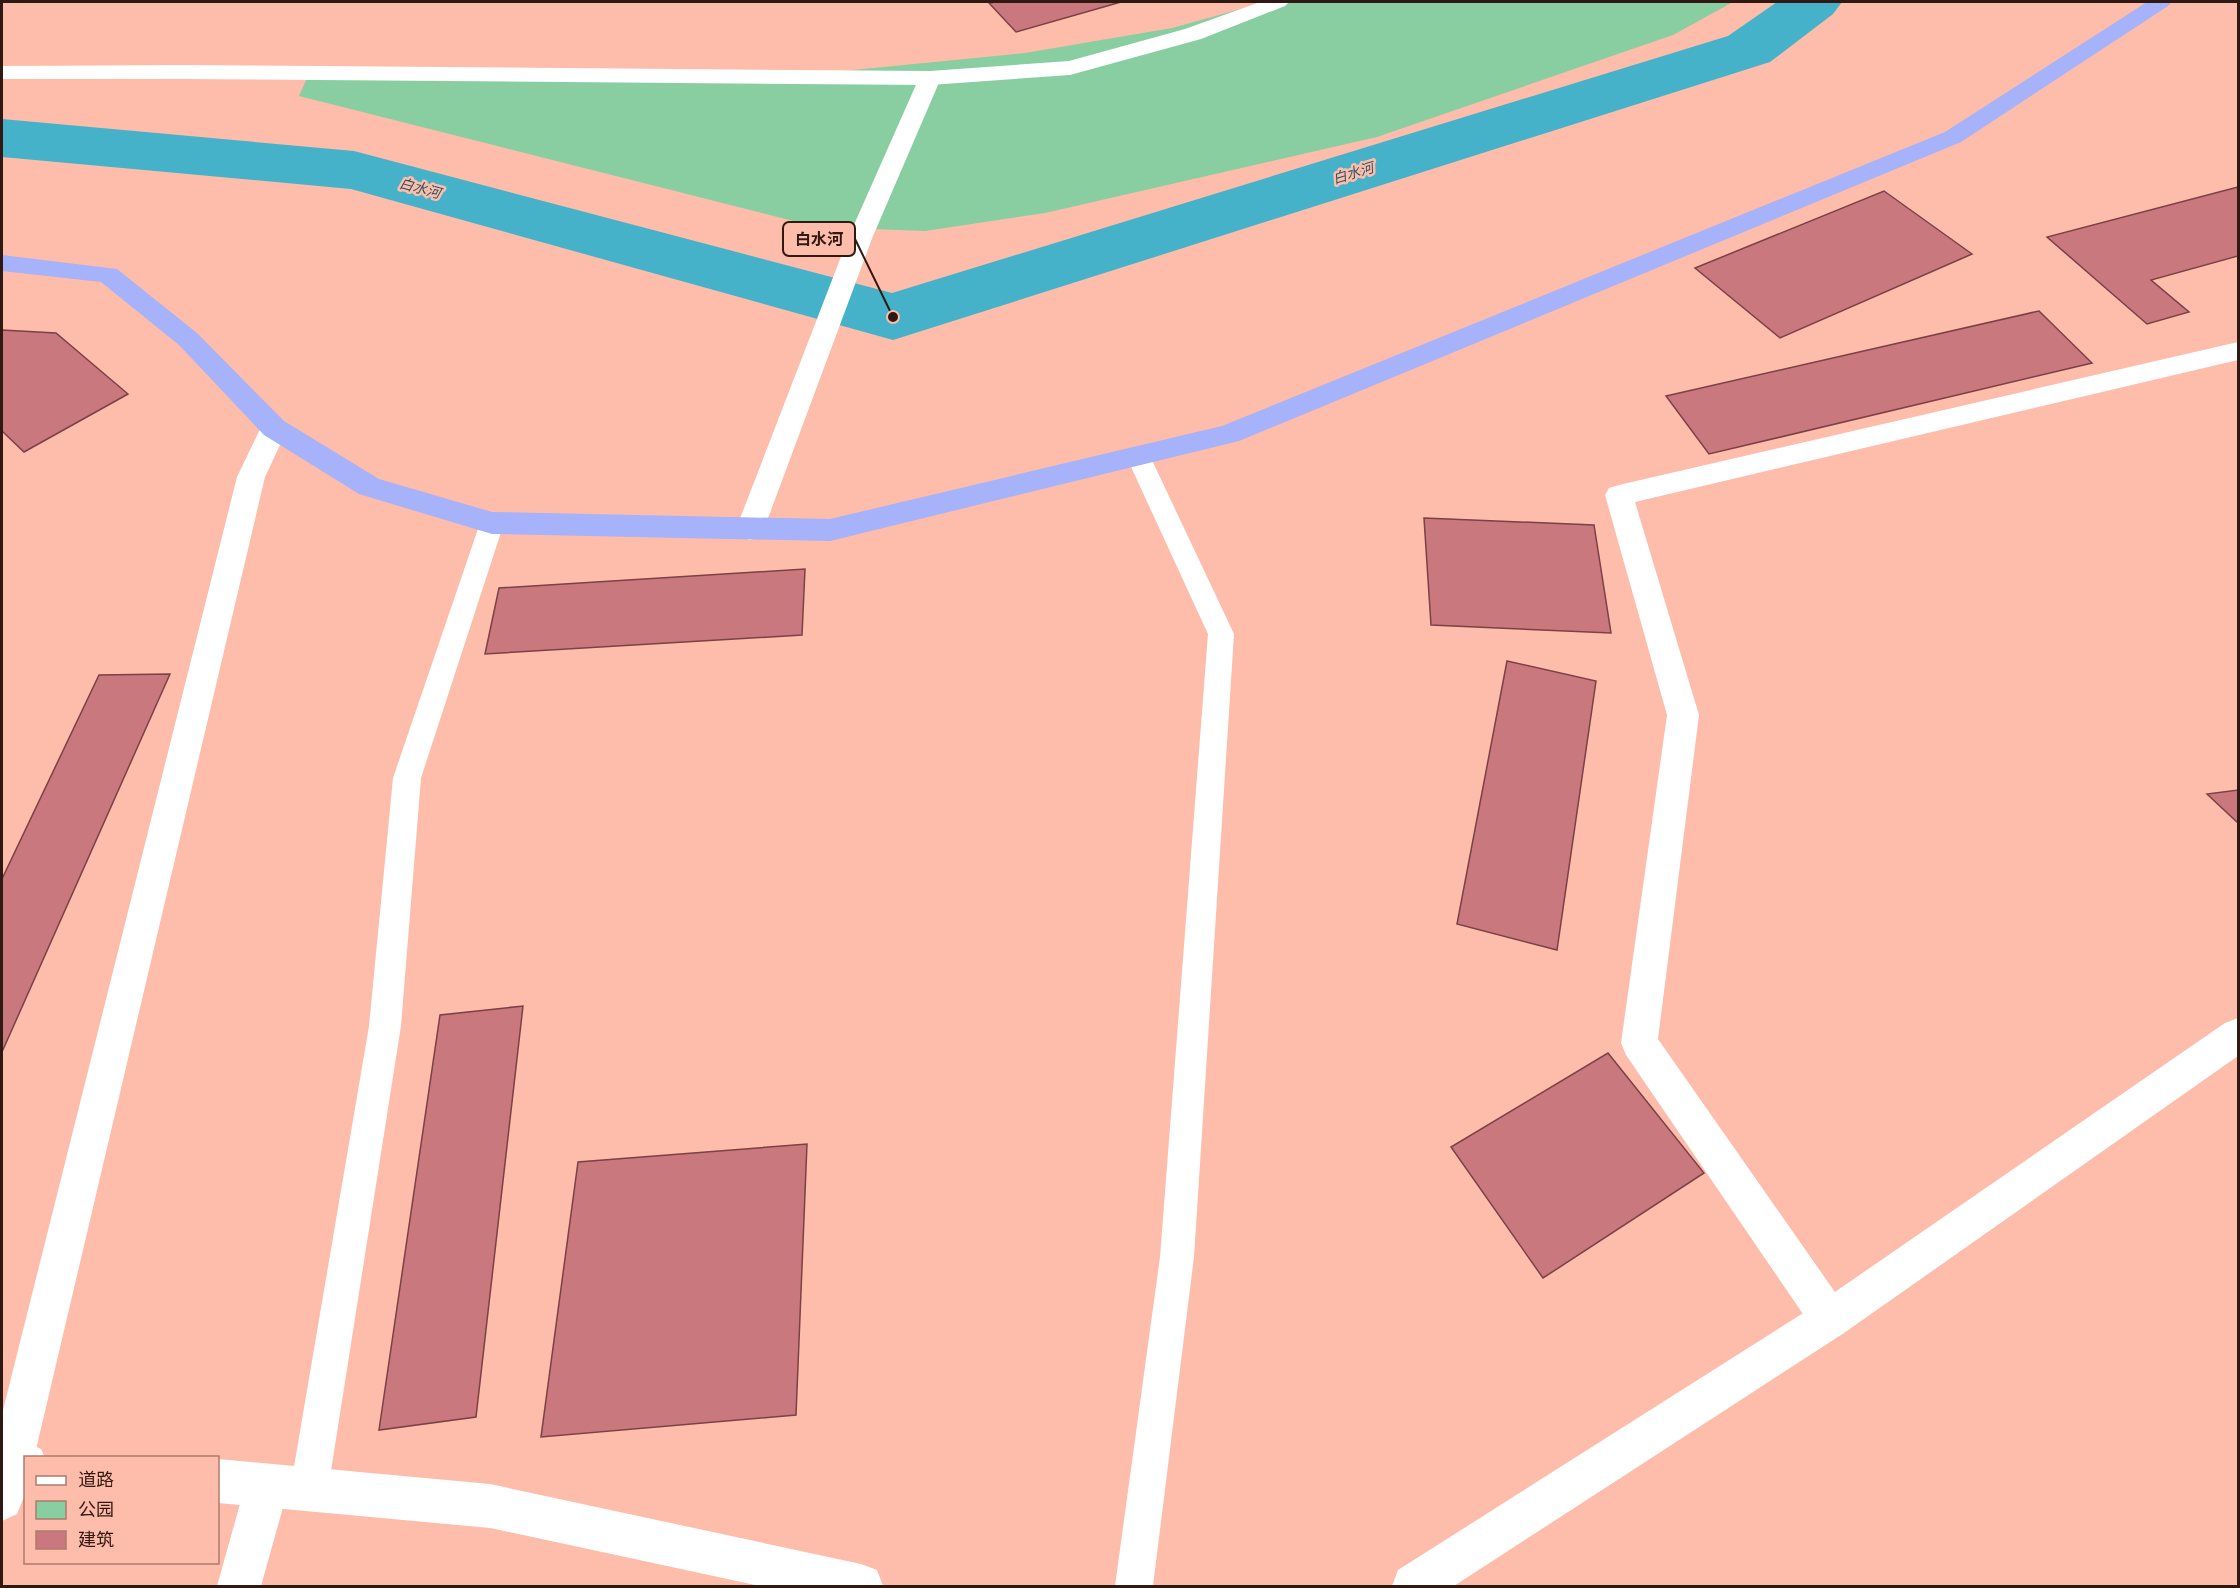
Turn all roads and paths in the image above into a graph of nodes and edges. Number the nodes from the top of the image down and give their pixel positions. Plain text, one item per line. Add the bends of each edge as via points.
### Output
1 (1278, 2) edge
2 (2161, 2) edge
3 (2, 72) edge
4 (930, 78) junction
5 (2, 263) edge
6 (2238, 351) edge
7 (274, 428) junction
8 (1138, 456) junction
9 (492, 523) junction
10 (750, 529) junction
11 (2238, 1035) edge
12 (1830, 1319) junction
13 (10, 1472) edge
14 (219, 1481) edge
15 (288, 1488) junction
16 (239, 1587) edge
17 (861, 1587) edge
18 (1134, 1587) edge
19 (1414, 1587) edge

1 - 4 street via 1193,34 1070,68
2 - 8 highway via 1953,137 1229,434
3 - 4 street
4 - 10 street via 861,236
5 - 7 highway via 108,275 188,339
6 - 12 street via 1619,495 1683,715 1639,1043
7 - 9 highway via 369,487
7 - 13 street via 251,477
8 - 10 highway via 830,530
8 - 18 lane via 1221,634 1177,1257
9 - 10 highway
9 - 15 lane via 407,778 385,1026
11 - 12 street
12 - 19 street
14 - 15 street
15 - 16 street
15 - 17 street via 490,1506

